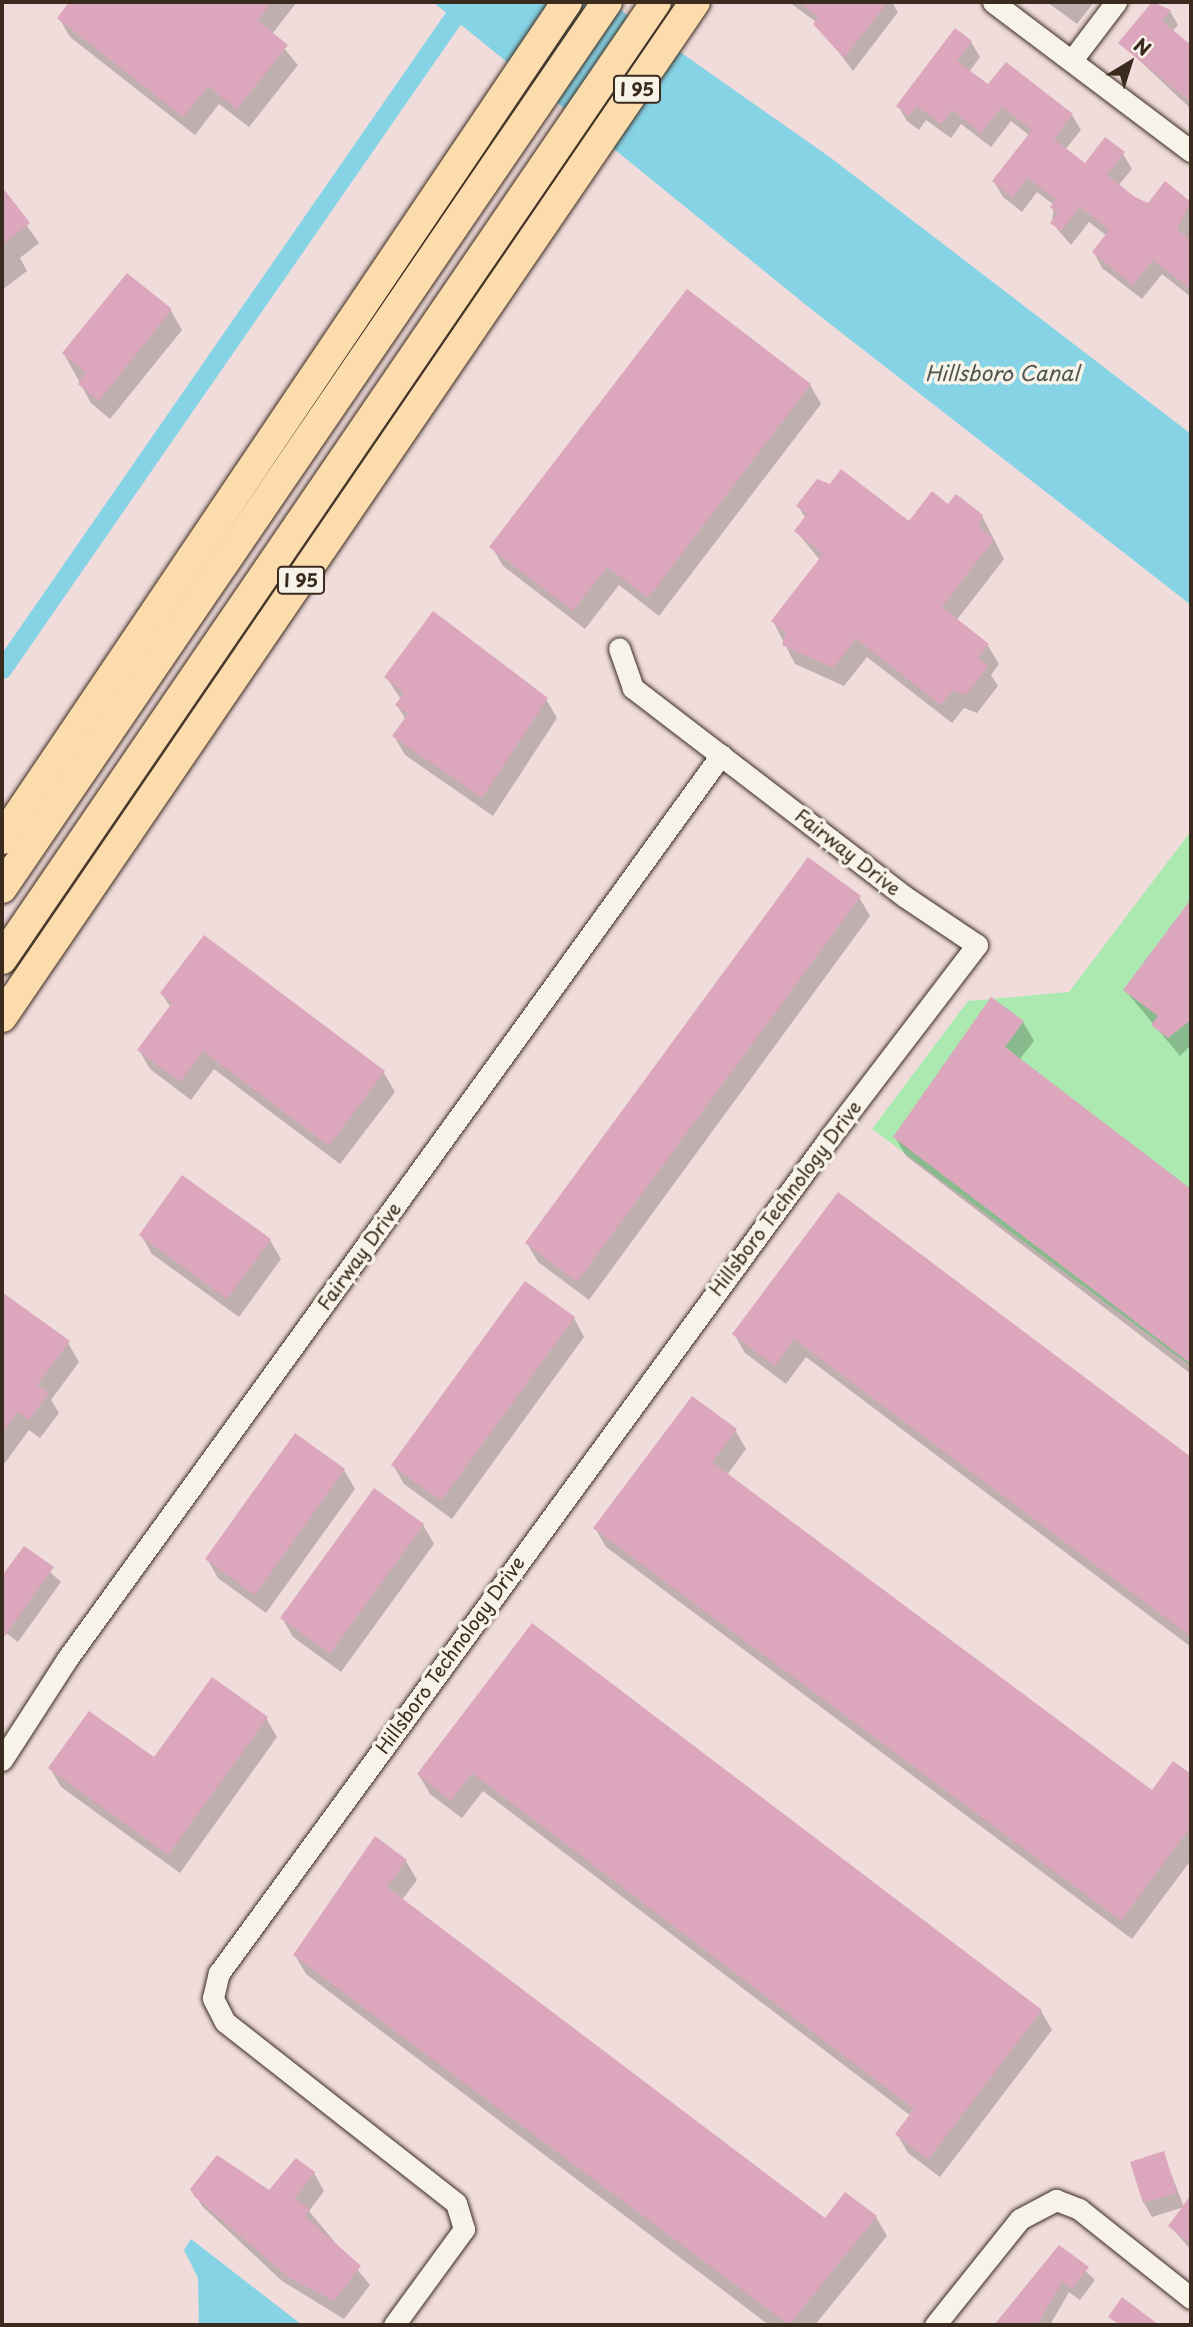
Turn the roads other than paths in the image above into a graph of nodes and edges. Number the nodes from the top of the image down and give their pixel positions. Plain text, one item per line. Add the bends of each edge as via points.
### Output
1 (567, 2) edge
2 (607, 2) edge
3 (656, 2) edge
4 (993, 2) edge
5 (1116, 2) edge
6 (690, 9) edge
7 (1072, 60) junction
8 (1191, 151) edge
9 (620, 648) dead end
10 (721, 755) junction
11 (32, 796) junction
12 (2, 827) edge
13 (2, 839) edge
14 (2, 888) edge
15 (977, 945) joint
16 (2, 959) edge
17 (6, 1013) edge
18 (2, 1760) edge
19 (1191, 2298) edge
20 (394, 2325) edge
21 (935, 2325) edge

1 - 11 highway
2 - 14 highway
3 - 16 highway
4 - 7 street
5 - 7 street
6 - 17 highway, I 95
7 - 8 street
9 - 10 street, Fairway Drive via 634,688
10 - 15 street, Fairway Drive
10 - 18 street, Fairway Drive via 67,1659
11 - 12 highway
11 - 13 highway
15 - 20 street, Hillsboro Technology Drive via 822,1148 219,1973 213,1998 225,2022 456,2203 464,2229
19 - 21 street via 1079,2208 1056,2200 1020,2219

